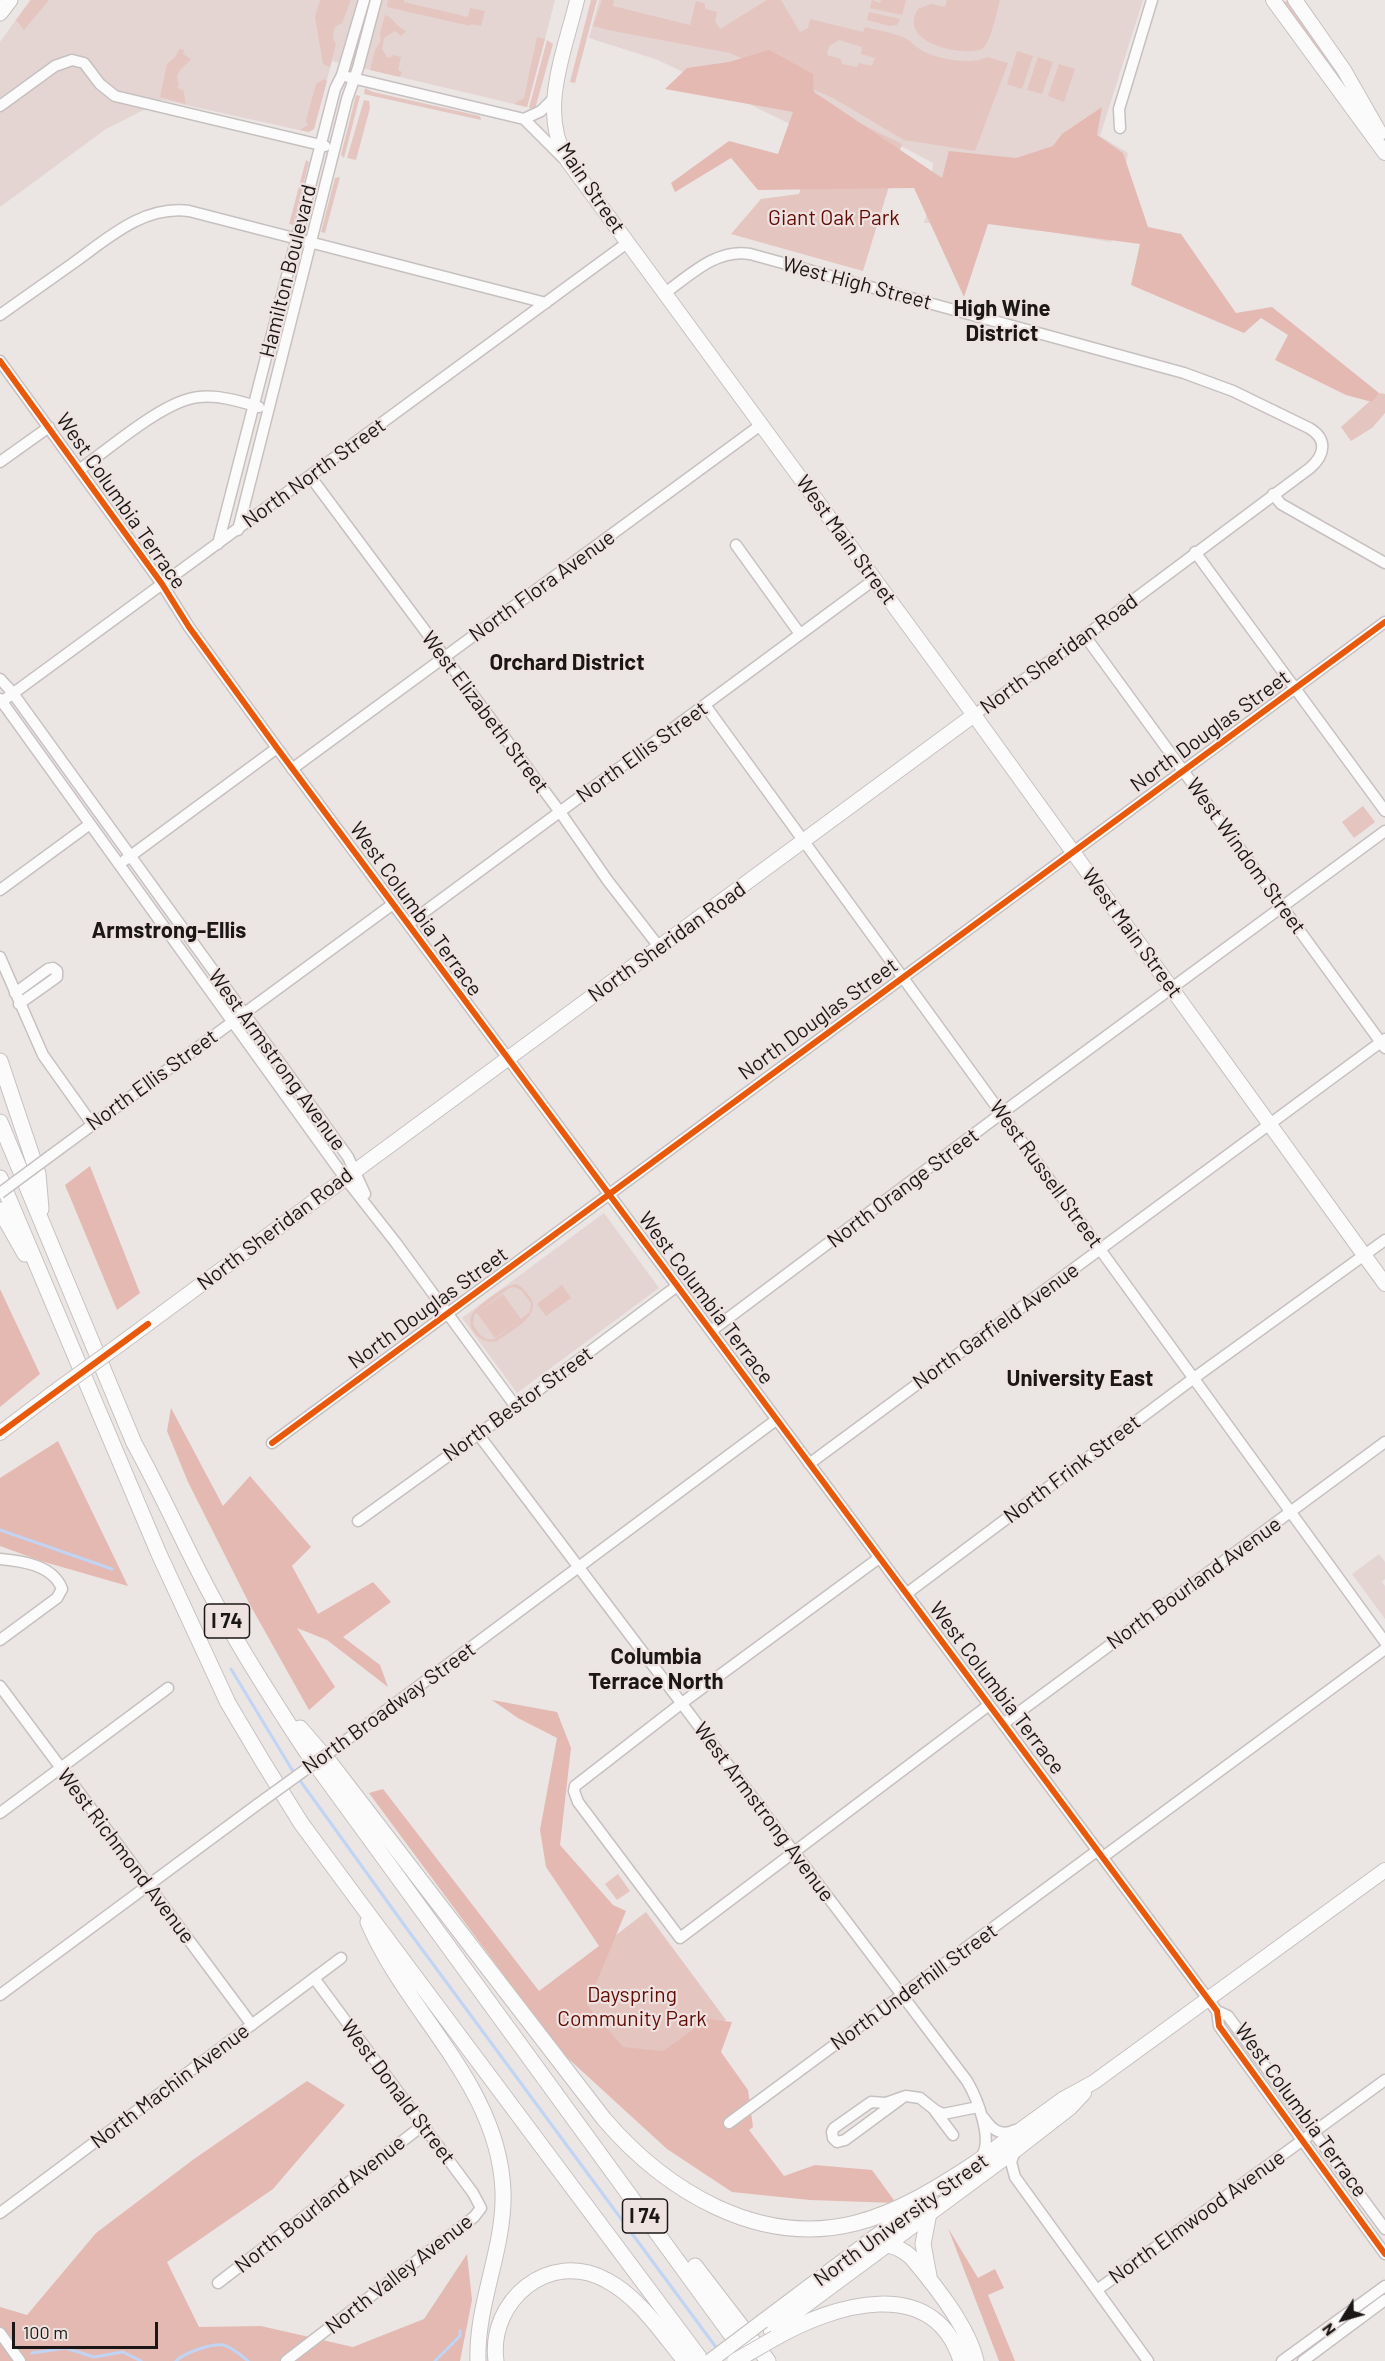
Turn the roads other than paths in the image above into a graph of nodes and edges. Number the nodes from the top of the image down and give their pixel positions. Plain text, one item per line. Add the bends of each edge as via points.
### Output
1 (10, 0) edge
2 (364, 0) edge
3 (376, 0) edge
4 (578, 0) edge
5 (1152, 0) edge
6 (1273, 0) edge
7 (1295, 0) edge
8 (0, 13) edge
9 (342, 75) junction
10 (355, 78) junction
11 (554, 98) junction
12 (0, 106) edge
13 (524, 119) junction
14 (1120, 128) dead end
15 (1385, 142) edge
16 (320, 144) junction
17 (334, 148) junction
18 (1385, 153) edge
19 (574, 169) junction
20 (296, 239) junction
21 (310, 243) junction
22 (627, 243) junction
23 (665, 293) junction
24 (546, 303) junction
25 (0, 315) edge
26 (0, 361) edge
27 (253, 405) junction
28 (268, 409) junction
29 (762, 424) junction
30 (49, 427) junction
31 (1323, 443) joint
32 (0, 462) edge
33 (79, 470) junction
34 (310, 476) junction
35 (1273, 494) junction
36 (238, 530) junction
37 (218, 544) junction
38 (736, 545) dead end
39 (1195, 552) junction
40 (1385, 563) edge
41 (875, 579) junction
42 (162, 584) junction
43 (1385, 622) edge
44 (800, 634) junction
45 (1085, 636) junction
46 (445, 657) junction
47 (0, 679) edge
48 (1295, 688) junction
49 (14, 694) junction
50 (1, 702) edge
51 (705, 705) junction
52 (974, 715) junction
53 (277, 748) junction
54 (292, 769) junction
55 (1184, 770) junction
56 (1385, 811) edge
57 (560, 812) junction
58 (90, 824) junction
59 (1385, 831) edge
60 (804, 841) junction
61 (1073, 852) junction
62 (130, 856) junction
63 (119, 864) junction
64 (0, 890) edge
65 (393, 904) junction
66 (1283, 908) junction
67 (408, 924) junction
68 (660, 948) junction
69 (0, 957) edge
70 (903, 977) junction
71 (1172, 989) junction
72 (244, 1012) junction
73 (232, 1021) junction
74 (1384, 1043) edge
75 (507, 1060) junction
76 (0, 1061) edge
77 (1002, 1113) junction
78 (0, 1122) edge
79 (92, 1124) junction
80 (1270, 1124) junction
81 (350, 1174) junction
82 (0, 1178) edge
83 (0, 1193) edge
84 (608, 1195) junction
85 (0, 1210) edge
86 (41, 1221) junction
87 (1385, 1240) edge
88 (1100, 1249) junction
89 (1364, 1255) junction
90 (1385, 1284) edge
91 (677, 1286) junction
92 (52, 1298) junction
93 (448, 1313) junction
94 (711, 1331) junction
95 (1194, 1378) junction
96 (516, 1407) junction
97 (776, 1420) junction
98 (0, 1433) edge
99 (478, 1434) junction
100 (1385, 1442) edge
101 (272, 1443) dead end
102 (809, 1464) junction
103 (1290, 1512) junction
104 (358, 1521) dead end
105 (879, 1558) junction
106 (0, 1559) edge
107 (579, 1566) junction
108 (906, 1594) junction
109 (0, 1640) edge
110 (1385, 1642) edge
111 (1385, 1649) edge
112 (263, 1685) junction
113 (0, 1686) edge
114 (168, 1688) dead end
115 (682, 1703) junction
116 (989, 1705) junction
117 (1003, 1724) junction
118 (60, 1767) junction
119 (0, 1813) edge
120 (794, 1852) junction
121 (1100, 1854) junction
122 (1385, 1869) edge
123 (148, 1885) junction
124 (360, 1903) junction
125 (341, 1959) dead end
126 (314, 1978) junction
127 (0, 1995) edge
128 (902, 1995) junction
129 (1208, 1999) junction
130 (1217, 2011) junction
131 (252, 2025) junction
132 (540, 2072) junction
133 (1385, 2080) edge
134 (1094, 2082) junction
135 (902, 2098) junction
136 (978, 2107) junction
137 (933, 2109) junction
138 (1039, 2117) junction
139 (729, 2123) dead end
140 (422, 2126) junction
141 (1314, 2132) junction
142 (953, 2135) dead end
143 (1303, 2141) junction
144 (1017, 2149) junction
145 (975, 2163) junction
146 (481, 2208) joint
147 (0, 2213) edge
148 (929, 2213) junction
149 (1385, 2229) edge
150 (866, 2244) junction
151 (886, 2244) junction
152 (1385, 2254) edge
153 (930, 2282) junction
154 (218, 2283) dead end
155 (1385, 2286) edge
156 (1096, 2290) junction
157 (1385, 2300) edge
158 (769, 2330) junction
159 (0, 2333) edge
160 (20, 2361) edge
161 (286, 2361) edge
162 (478, 2361) edge
163 (496, 2361) edge
164 (685, 2361) edge
165 (702, 2361) edge
166 (710, 2361) edge
167 (733, 2361) edge
168 (750, 2361) edge
169 (768, 2361) edge
170 (961, 2361) edge
171 (976, 2361) edge
172 (1148, 2361) edge
173 (1282, 2361) edge
174 (1303, 2361) edge

1 - 8 highway
2 - 9 street, Hamilton Boulevard
3 - 10 street, Hamilton Boulevard
4 - 11 main road, Main Street
5 - 14 street via 1119,109
6 - 18 main road
7 - 15 main road via 1344,70
9 - 10 street
9 - 16 street, Hamilton Boulevard
10 - 13 street
10 - 17 street, Hamilton Boulevard
11 - 13 street via 541,111
11 - 19 main road, Main Street via 556,135
12 - 16 street via 55,66 72,60 84,63 115,96
13 - 19 street
16 - 17 street
16 - 20 street, Hamilton Boulevard
17 - 21 street, Hamilton Boulevard
19 - 22 main road, Main Street
20 - 21 street
20 - 25 street via 189,211 153,213 120,229
20 - 27 street, Hamilton Boulevard
21 - 24 street
21 - 28 street, Hamilton Boulevard
22 - 23 main road, Main Street
22 - 24 street, North North Street
23 - 29 main road, West Main Street
23 - 31 street, West High Street via 722,256 735,252 750,254 1184,373 1233,391 1309,428
24 - 34 street, North North Street
26 - 30 street, West Columbia Terrace
27 - 28 street
27 - 33 street via 210,397 184,399
27 - 37 street, Hamilton Boulevard
28 - 36 street, Hamilton Boulevard
29 - 41 main road, West Main Street
29 - 46 street, North Flora Avenue
30 - 32 street
30 - 33 street, West Columbia Terrace
31 - 35 street, North Sheridan Road via 1315,463
33 - 42 street, West Columbia Terrace
34 - 36 street, North North Street
34 - 46 street, West Elizabeth Street
35 - 39 street, North Sheridan Road
35 - 40 street via 1281,504
36 - 37 street, North North Street
37 - 42 street, North North Street
38 - 44 street
39 - 45 street, North Sheridan Road
39 - 48 street
41 - 44 street, North Ellis Street
41 - 52 main road, West Main Street
42 - 49 street, North North Street
42 - 53 street, West Columbia Terrace
43 - 48 street, North Douglas Street
44 - 51 street, North Ellis Street
45 - 52 street, North Sheridan Road
45 - 55 street, West Windom Street
46 - 54 street, North Flora Avenue
46 - 57 street, West Elizabeth Street
47 - 49 street, West Armstrong Avenue
48 - 55 street, North Douglas Street
48 - 56 street
49 - 50 street, North North Street
49 - 62 street, West Armstrong Avenue
50 - 58 street, West Armstrong Avenue
51 - 57 street, North Ellis Street
51 - 60 street, West Russell Street
52 - 60 main road, North Sheridan Road
52 - 61 main road, West Main Street
53 - 54 street, West Columbia Terrace
53 - 62 street
54 - 65 street, West Columbia Terrace
55 - 61 street, North Douglas Street
55 - 66 street, West Windom Street
57 - 67 street, North Ellis Street
57 - 68 street, West Elizabeth Street
58 - 63 street, West Armstrong Avenue
58 - 64 street
59 - 66 street, North Orange Street
60 - 68 main road, North Sheridan Road
60 - 70 street, West Russell Street
61 - 70 street, North Douglas Street
61 - 71 main road, West Main Street
62 - 63 street
62 - 72 street, West Armstrong Avenue
63 - 73 street, West Armstrong Avenue
65 - 67 street, West Columbia Terrace
65 - 72 street, North Ellis Street
66 - 71 street, North Orange Street
66 - 74 street, West Windom Street
67 - 75 street, West Columbia Terrace
68 - 75 main road, North Sheridan Road
69 - 79 street via 48,1063
70 - 77 street, West Russell Street
70 - 84 street, North Douglas Street
71 - 77 street, North Orange Street
71 - 80 main road, West Main Street
72 - 73 street, North Ellis Street
72 - 81 street, West Armstrong Avenue via 348,1157
73 - 79 street, North Ellis Street
73 - 81 street, West Armstrong Avenue
74 - 80 street, North Garfield Avenue
75 - 81 main road, North Sheridan Road
75 - 84 street, West Columbia Terrace
76 - 86 highway via 38,1174
77 - 88 street, West Russell Street
77 - 94 street, North Orange Street
78 - 86 highway, I 74
79 - 83 street, North Ellis Street, bridge
80 - 88 street, North Garfield Avenue
80 - 89 main road, West Main Street
81 - 93 street, West Armstrong Avenue
81 - 98 main road, North Sheridan Road, bridge
82 - 92 highway, I 74
84 - 91 street, West Columbia Terrace
84 - 93 street, North Douglas Street
85 - 92 highway
86 - 112 highway, I 74 via 134,1443 196,1567
87 - 89 street, North Frink Street
88 - 95 street, West Russell Street
88 - 102 street, North Garfield Avenue
89 - 90 main road, West Main Street
89 - 95 street, North Frink Street
91 - 94 street, West Columbia Terrace
91 - 96 street, North Bestor Street
92 - 124 highway, I 74 via 138,1509 228,1703 301,1823
93 - 96 street, West Armstrong Avenue
93 - 101 street, North Douglas Street
94 - 97 street, West Columbia Terrace
95 - 103 street, West Russell Street
95 - 108 street, North Frink Street
96 - 99 street, North Bestor Street
97 - 102 street, West Columbia Terrace
97 - 107 street, North Broadway Street
99 - 104 street, North Bestor Street
99 - 107 street, West Armstrong Avenue
100 - 103 street, North Bourland Avenue
102 - 105 street, West Columbia Terrace
103 - 110 street, West Russell Street
103 - 117 street, North Bourland Avenue
105 - 108 street, West Columbia Terrace
105 - 115 street
106 - 109 street via 46,1570 61,1587 57,1598
107 - 115 street, West Armstrong Avenue
107 - 123 street, North Broadway Street, bridge
108 - 116 street, West Columbia Terrace
111 - 121 street, North Underhill Street
112 - 132 highway, I 74 via 306,1751
112 - 145 highway via 331,1764 604,2119 635,2152 672,2182 744,2218 781,2227 816,2228 852,2224 886,2213 926,2194
113 - 118 street, West Richmond Avenue
114 - 118 street
115 - 120 street, West Armstrong Avenue
115 - 120 street via 574,1789 578,1802 680,1938
116 - 117 street, West Columbia Terrace
116 - 120 street
117 - 121 street, West Columbia Terrace
118 - 119 street
118 - 123 street, West Richmond Avenue
120 - 128 street, West Armstrong Avenue
121 - 128 street, North Underhill Street
121 - 129 street, West Columbia Terrace
122 - 129 main road, North University Street
123 - 127 street, North Broadway Street
123 - 131 street, West Richmond Avenue
124 - 162 highway via 380,1950 466,2079 498,2153 503,2203 480,2321
124 - 165 highway, I 74
125 - 126 street, North Machin Avenue
126 - 131 street, North Machin Avenue
126 - 140 street, West Donald Street
128 - 136 street, West Armstrong Avenue via 967,2081
128 - 139 street, North Underhill Street
129 - 130 street, West Columbia Terrace
129 - 134 main road, North University Street
130 - 141 street, West Columbia Terrace via 1228,2016
130 - 143 street, West Columbia Terrace via 1219,2026
131 - 147 street, North Machin Avenue
132 - 168 highway, I 74
132 - 169 highway
133 - 141 street, North Elmwood Avenue
134 - 138 main road, North University Street
134 - 144 main road, North University Street via 1070,2108
135 - 135 street via 866,2105 833,2129 833,2138 839,2142 847,2139
135 - 137 street via 920,2098
136 - 137 street via 947,2114
136 - 138 street, West Armstrong Avenue via 992,2129 1004,2134
136 - 145 street, West Armstrong Avenue via 986,2142 984,2154
137 - 142 street
138 - 145 main road, North University Street
140 - 146 street, West Donald Street
140 - 154 street, North Bourland Avenue
141 - 143 street, North Elmwood Avenue
141 - 149 street, West Columbia Terrace
143 - 152 street, West Columbia Terrace
143 - 156 street, North Elmwood Avenue
144 - 148 main road, North University Street
144 - 156 street via 1011,2166 1015,2177
145 - 150 main road, North University Street
146 - 161 street, North Valley Avenue
148 - 151 main road, North University Street
148 - 153 highway via 923,2244
150 - 151 highway
150 - 158 main road, North University Street
151 - 153 highway via 905,2251
151 - 158 main road, North University Street
153 - 171 highway via 962,2327
155 - 173 street
156 - 172 street
157 - 174 street
158 - 166 main road, North University Street, bridge
158 - 167 highway, bridge
158 - 170 highway via 837,2310 895,2305 917,2310 938,2323 954,2343
159 - 160 street
163 - 164 highway via 496,2331 510,2302 538,2280 570,2272 597,2276 617,2287

